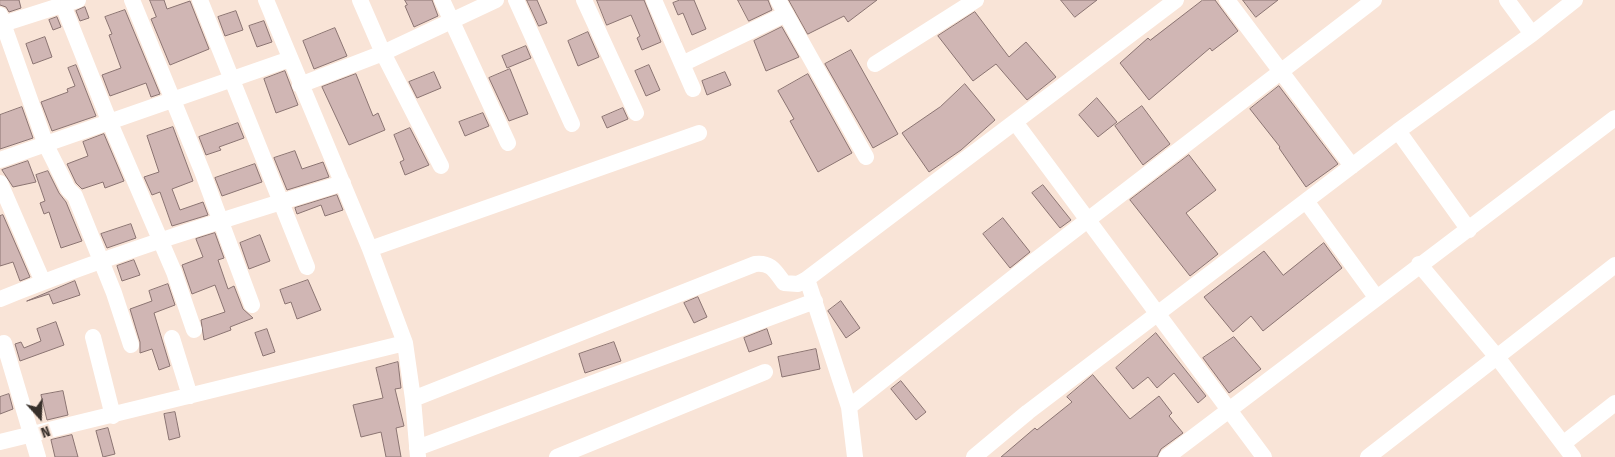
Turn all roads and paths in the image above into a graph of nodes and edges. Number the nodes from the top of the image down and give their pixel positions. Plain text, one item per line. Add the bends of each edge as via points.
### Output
1 (132, 0) edge
2 (200, 0) edge
3 (266, 0) edge
4 (360, 0) edge
5 (442, 0) edge
6 (496, 0) edge
7 (516, 0) edge
8 (584, 0) edge
9 (976, 0) edge
10 (1176, 0) edge
11 (1227, 0) edge
12 (1374, 0) edge
13 (1507, 0) edge
14 (1575, 0) edge
15 (656, 1) edge
16 (67, 2) edge
17 (782, 7) edge
18 (453, 20) junction
19 (1, 22) edge
20 (1532, 34) junction
21 (383, 52) junction
22 (290, 59) junction
23 (682, 64) junction
24 (875, 64) dead end
25 (1279, 71) junction
26 (232, 80) junction
27 (300, 85) junction
28 (694, 89) dead end
29 (172, 100) junction
30 (636, 113) dead end
31 (1615, 118) edge
32 (1015, 122) junction
33 (110, 123) junction
34 (572, 124) dead end
35 (1398, 131) junction
36 (699, 133) dead end
37 (508, 143) dead end
38 (46, 144) junction
39 (866, 157) dead end
40 (0, 160) edge
41 (441, 166) dead end
42 (1352, 166) junction
43 (0, 183) edge
44 (343, 183) junction
45 (1306, 201) junction
46 (280, 202) junction
47 (1088, 219) junction
48 (221, 221) junction
49 (1469, 230) junction
50 (161, 242) junction
51 (370, 249) junction
52 (102, 262) junction
53 (1419, 264) junction
54 (1615, 265) edge
55 (307, 267) dead end
56 (807, 278) junction
57 (43, 282) junction
58 (1376, 297) junction
59 (0, 299) edge
60 (816, 301) junction
61 (252, 305) dead end
62 (1158, 315) junction
63 (194, 330) dead end
64 (93, 337) dead end
65 (172, 338) dead end
66 (4, 343) dead end
67 (405, 343) junction
68 (132, 345) dead end
69 (1497, 357) junction
70 (765, 372) dead end
71 (190, 396) junction
72 (413, 399) junction
73 (1615, 403) edge
74 (849, 407) junction
75 (1228, 410) junction
76 (113, 416) junction
77 (32, 434) junction
78 (0, 442) edge
79 (1564, 443) junction
80 (418, 452) edge
81 (38, 457) edge
82 (557, 457) edge
83 (855, 457) edge
84 (974, 457) edge
85 (1167, 457) edge
86 (1264, 457) edge
87 (1368, 457) edge
88 (1573, 457) edge

1 - 29 street
2 - 26 street
3 - 22 street
4 - 21 street
5 - 18 street
6 - 18 street
7 - 34 street
8 - 30 street
9 - 24 street
10 - 32 street
11 - 25 street
12 - 25 street
13 - 20 street
14 - 20 street
15 - 23 street
16 - 19 street
16 - 33 street
17 - 23 street
17 - 39 street
18 - 21 street
18 - 37 street
19 - 38 street
20 - 35 street
21 - 27 street
21 - 41 street
22 - 26 street
22 - 27 street
23 - 28 street
25 - 42 street
25 - 47 street
26 - 29 street
26 - 46 street
27 - 44 street
29 - 33 street
29 - 48 street
31 - 49 street
32 - 47 street
32 - 56 street
33 - 38 street
33 - 50 street
35 - 42 street
35 - 49 street
36 - 51 street
38 - 40 street
38 - 52 street via 68,189 75,196
42 - 45 street
43 - 57 street
44 - 46 street
44 - 51 street
45 - 58 street
45 - 62 street
46 - 48 street
46 - 55 street
47 - 62 street
47 - 74 street
48 - 50 street
48 - 61 street
49 - 53 street
50 - 52 street
50 - 63 street
51 - 67 street
52 - 57 street
52 - 68 street
53 - 58 street
53 - 69 street
54 - 69 street
56 - 60 street
56 - 72 street via 791,285 784,283 771,266 755,264
57 - 59 street
58 - 75 street
60 - 74 street
60 - 80 street
62 - 75 street
62 - 84 street via 1028,412
64 - 76 street
65 - 71 street
66 - 77 street
67 - 71 street
67 - 72 street
69 - 79 street
69 - 87 street
70 - 82 street
71 - 76 street
72 - 80 street
73 - 79 street
74 - 83 street
75 - 85 street
75 - 86 street
76 - 77 street
77 - 78 street
77 - 81 street
79 - 88 street

